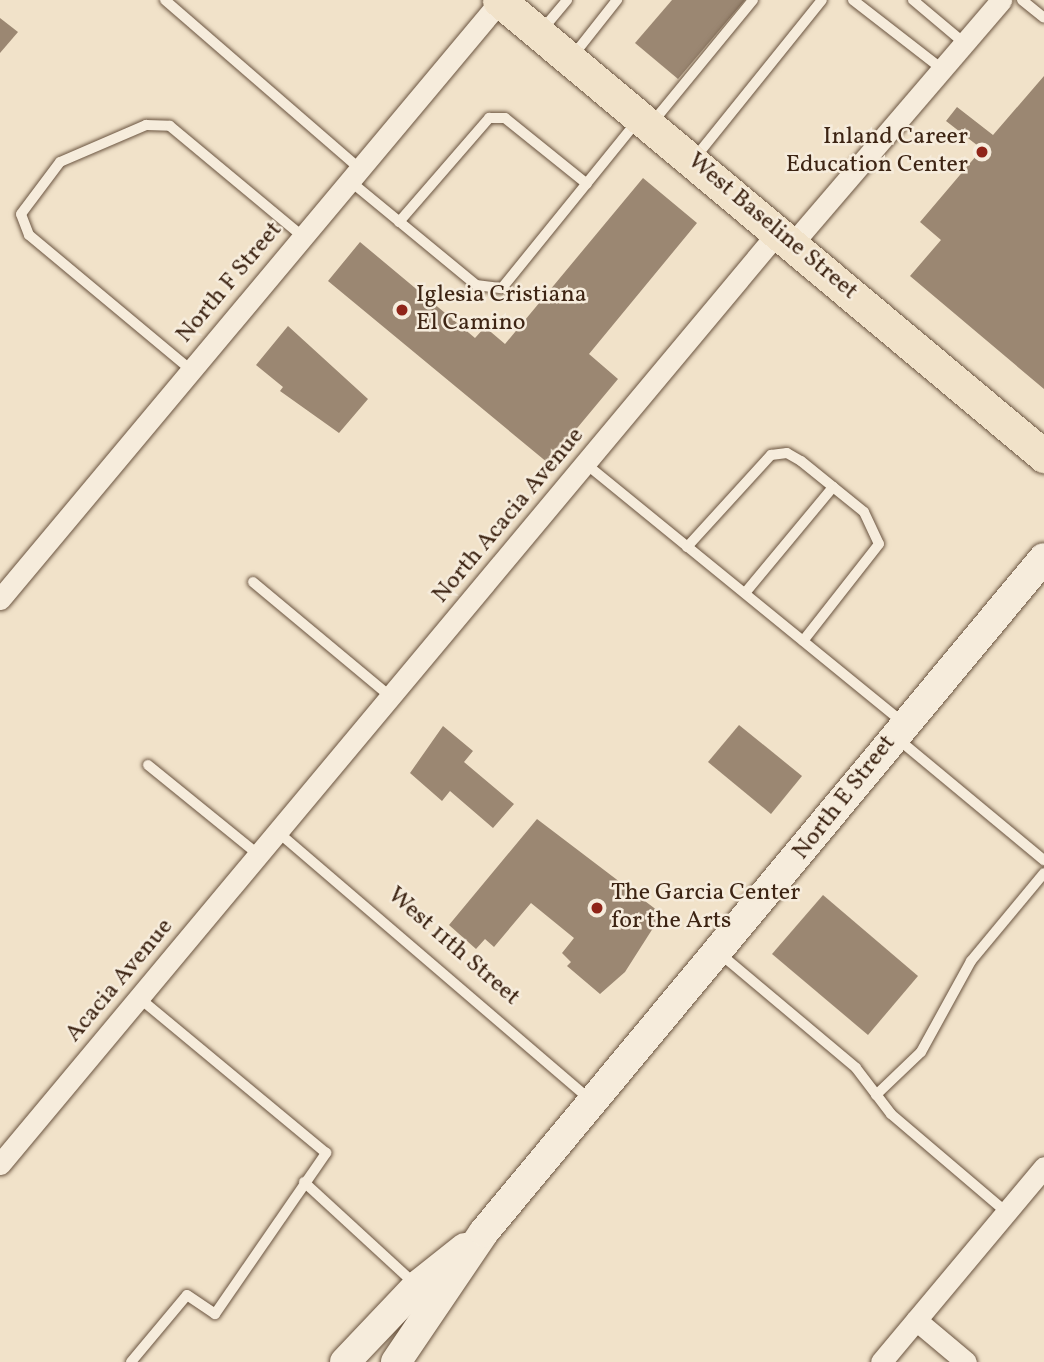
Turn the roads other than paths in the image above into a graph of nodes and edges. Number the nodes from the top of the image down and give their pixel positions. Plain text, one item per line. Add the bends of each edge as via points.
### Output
1 (500, 0) edge
2 (567, 0) edge
3 (617, 0) edge
4 (753, 0) edge
5 (822, 0) edge
6 (853, 0) edge
7 (914, 0) edge
8 (1001, 0) edge
9 (1022, 0) edge
10 (165, 2) edge
11 (1044, 18) edge
12 (540, 34) junction
13 (964, 43) junction
14 (570, 59) junction
15 (942, 69) junction
16 (645, 121) junction
17 (693, 161) junction
18 (355, 175) junction
19 (587, 184) junction
20 (400, 222) junction
21 (303, 237) junction
22 (786, 237) junction
23 (191, 370) junction
24 (1044, 456) edge
25 (586, 464) junction
26 (833, 487) junction
27 (687, 547) junction
28 (1044, 558) edge
29 (253, 582) dead end
30 (745, 593) junction
31 (0, 599) edge
32 (803, 641) junction
33 (392, 698) junction
34 (899, 729) junction
35 (148, 765) dead end
36 (279, 833) junction
37 (260, 856) junction
38 (1044, 860) edge
39 (1044, 873) edge
40 (719, 952) junction
41 (139, 998) junction
42 (876, 1095) junction
43 (593, 1102) junction
44 (0, 1164) edge
45 (1044, 1167) edge
46 (304, 1182) junction
47 (1006, 1212) junction
48 (484, 1232) junction
49 (417, 1286) junction
50 (916, 1320) junction
51 (131, 1362) edge
52 (345, 1362) edge
53 (396, 1362) edge
54 (881, 1362) edge
55 (966, 1362) edge

1 - 12 main road, West Baseline Street
1 - 18 street, North F Street
2 - 12 lane
3 - 14 lane
4 - 16 lane
5 - 17 lane
6 - 15 lane
7 - 13 lane
8 - 13 street, North Acacia Avenue
9 - 11 lane
10 - 18 lane
12 - 14 main road, West Baseline Street
13 - 15 street, North Acacia Avenue
14 - 16 main road, West Baseline Street
15 - 22 street, North Acacia Avenue
16 - 17 main road, West Baseline Street
16 - 19 lane
17 - 22 main road, West Baseline Street
18 - 20 lane
18 - 21 street, North F Street
19 - 20 lane via 505,118 489,118
19 - 20 lane via 502,288 476,285
21 - 23 street, North F Street
21 - 23 lane via 170,126 146,125 60,162 21,214 29,235
22 - 24 main road, West Baseline Street
22 - 25 street, North Acacia Avenue
23 - 31 street, North F Street
25 - 27 lane
25 - 33 street, North Acacia Avenue
26 - 27 lane via 787,453 771,455
26 - 30 lane
26 - 32 lane via 876,527 879,544
27 - 30 lane
28 - 34 main road, North E Street
29 - 33 lane
30 - 32 lane
32 - 34 lane
33 - 36 street, North Acacia Avenue
34 - 38 lane
34 - 40 main road, North E Street
35 - 37 lane
36 - 37 street, Acacia Avenue
36 - 43 lane, West 11th Street
37 - 41 street, Acacia Avenue
39 - 42 lane via 971,961 921,1052
40 - 42 lane via 856,1068
40 - 43 main road, North E Street
41 - 44 street, Acacia Avenue
41 - 46 lane via 326,1153
42 - 47 lane
43 - 48 main road, North E Street
45 - 47 street
46 - 49 lane
46 - 51 lane via 215,1314 187,1295
47 - 50 street
48 - 49 main road, North E Street
48 - 53 main road, North E Street
49 - 52 main road, North E Street
50 - 54 street
50 - 55 street

